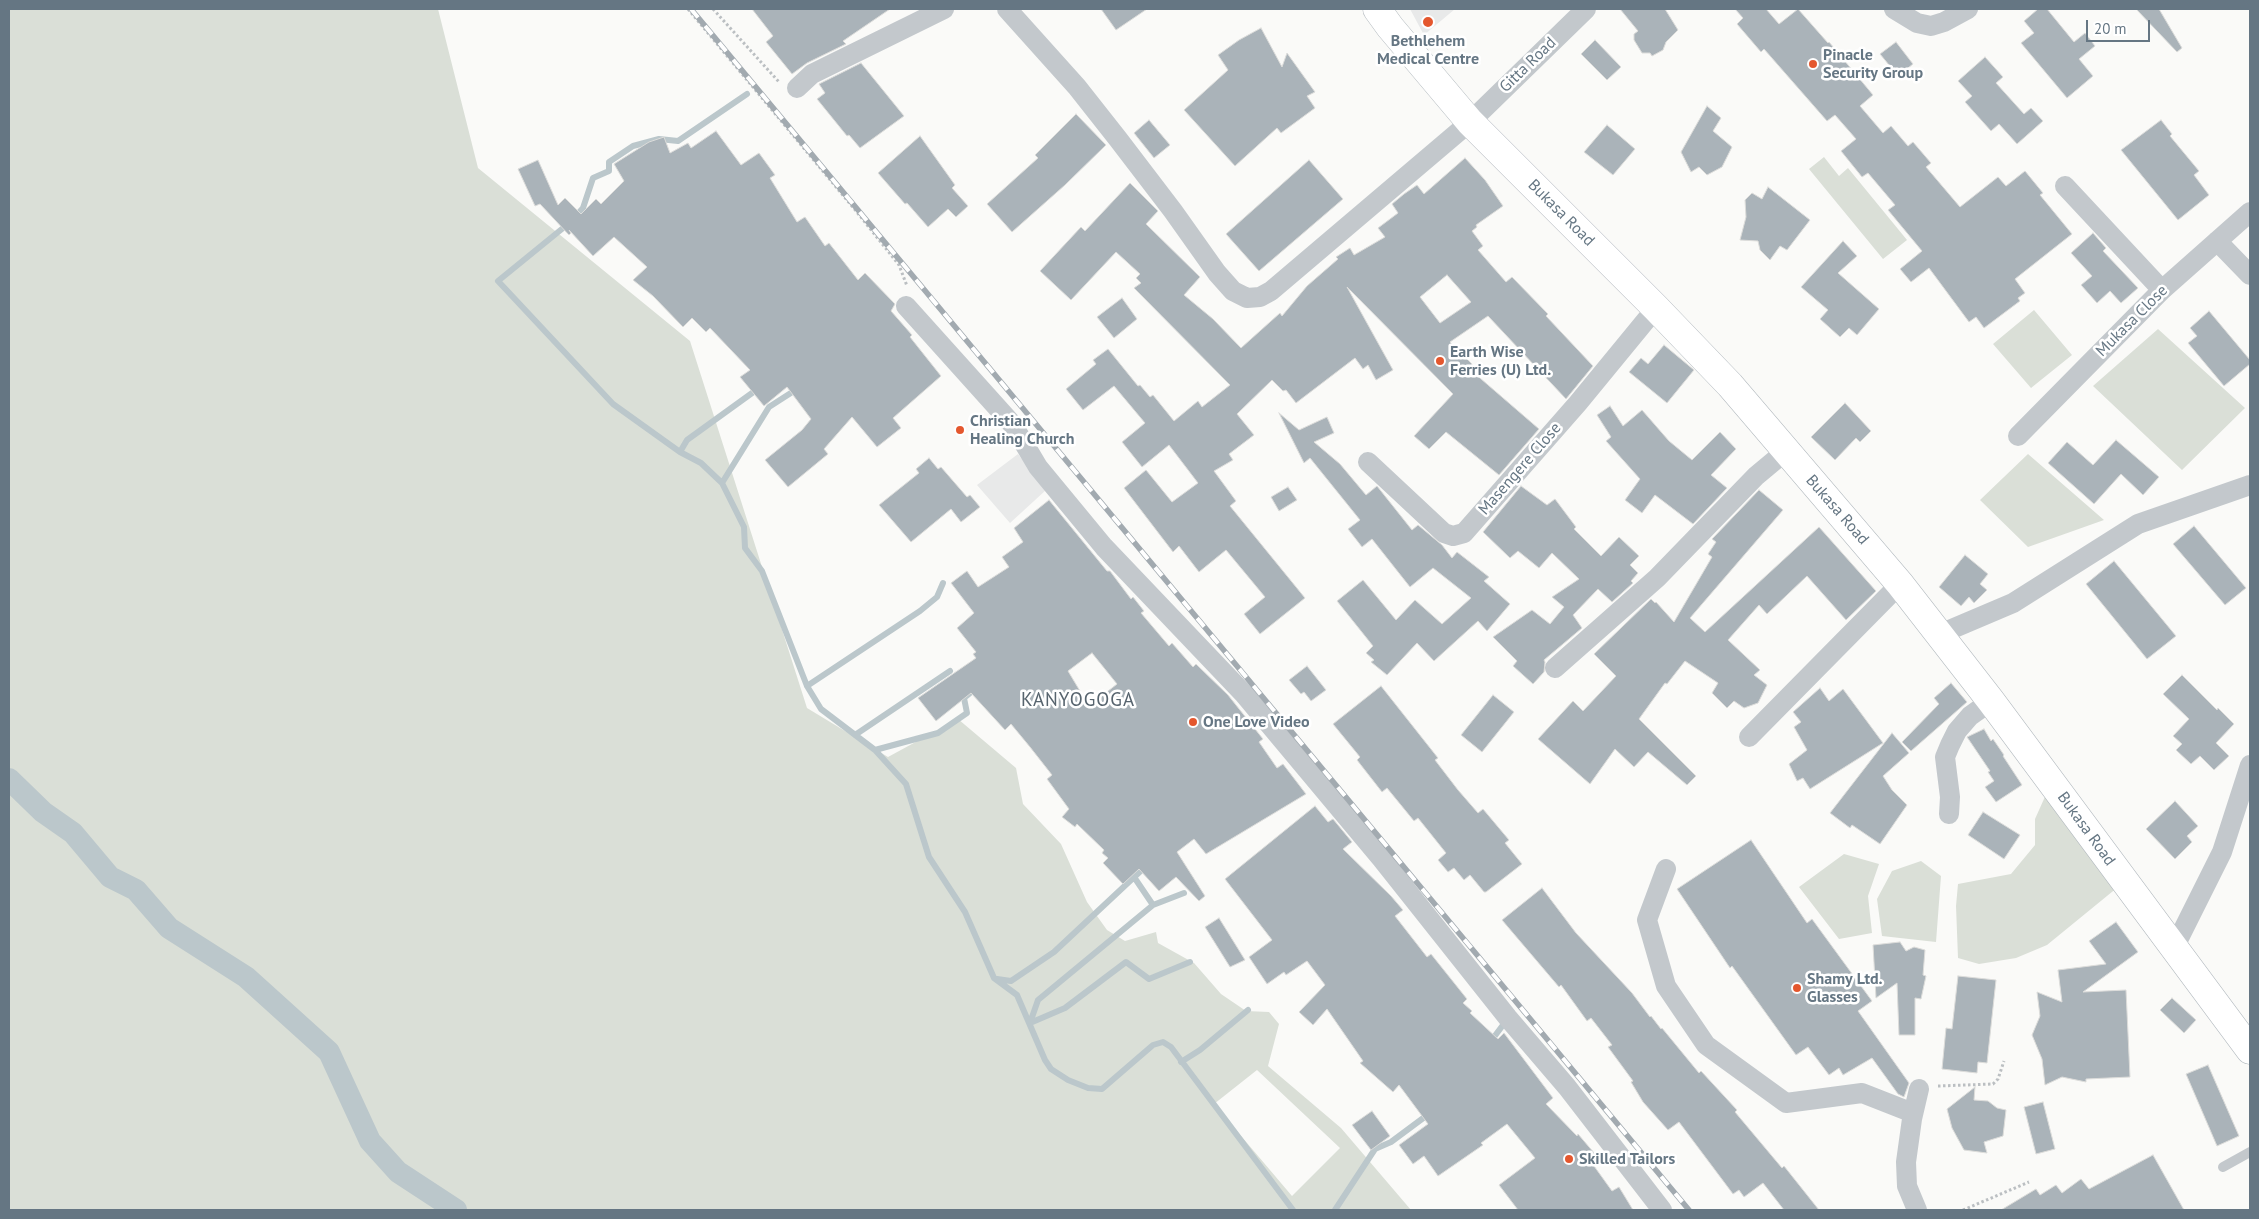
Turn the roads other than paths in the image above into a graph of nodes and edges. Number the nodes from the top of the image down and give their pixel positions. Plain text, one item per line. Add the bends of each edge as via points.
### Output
1 (944, 9) edge
2 (1007, 9) edge
3 (1377, 9) edge
4 (1586, 9) edge
5 (1894, 9) edge
6 (1968, 9) edge
7 (791, 88) road end
8 (1470, 122) junction
9 (2065, 186) dead end
10 (2250, 212) edge
11 (2217, 241) junction
12 (2250, 275) edge
13 (2162, 290) junction
14 (906, 306) road end
15 (1656, 308) junction
16 (2018, 436) dead end
17 (1786, 451) junction
18 (1368, 462) dead end
19 (2250, 485) edge
20 (1900, 584) junction
21 (1940, 634) junction
22 (1556, 668) dead end
23 (1991, 701) junction
24 (1749, 737) dead end
25 (2250, 765) edge
26 (1949, 814) dead end
27 (1666, 869) dead end
28 (2174, 948) junction
29 (2250, 1050) edge
30 (1919, 1089) road end
31 (1913, 1113) junction
32 (2250, 1152) edge
33 (2223, 1167) dead end
34 (1662, 1210) edge
35 (1917, 1210) edge

1 - 7 street via 812,74
2 - 8 street, Gitta Road via 1094,109 1217,273 1233,291 1247,298 1260,297 1271,290
3 - 8 street, Bukasa Road
4 - 8 street, Gitta Road
5 - 6 street via 1917,23 1931,26
8 - 15 street, Bukasa Road
9 - 13 street
10 - 11 street, Mukasa Close
11 - 12 street
11 - 13 street, Mukasa Close
13 - 16 street, Mukasa Close
14 - 34 street via 1013,425 1038,467 1104,547 1244,694 1567,1087
15 - 17 street, Bukasa Road via 1730,385
15 - 18 street, Masengere Close via 1464,533 1444,534
17 - 20 street, Bukasa Road
17 - 22 street via 1756,476 1657,578
19 - 21 street via 2138,524 2014,603
20 - 21 street, Bukasa Road
20 - 24 street
21 - 23 street, Bukasa Road
23 - 26 street via 1970,716 1957,731 1945,758
23 - 28 street, Bukasa Road
25 - 28 street via 2222,852
27 - 31 street via 1647,920 1666,986 1706,1045 1786,1103 1862,1094
28 - 29 street, Bukasa Road
30 - 31 street
31 - 35 street via 1906,1178
32 - 33 lane

